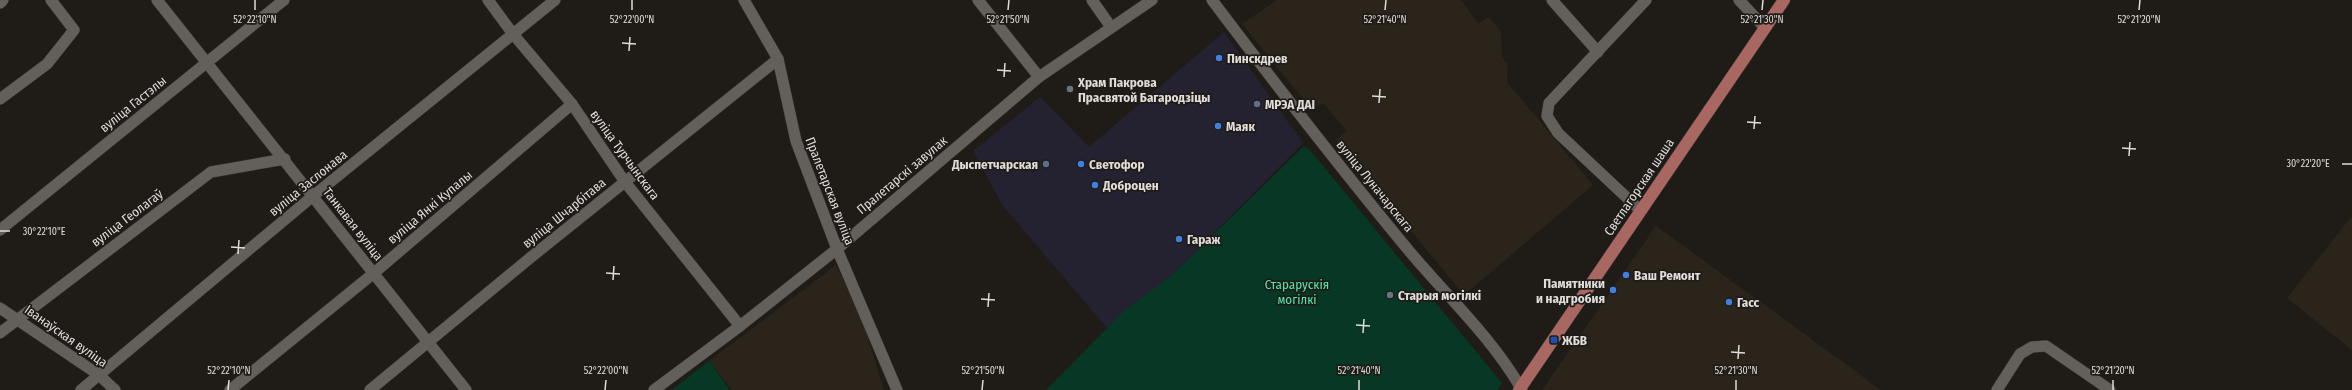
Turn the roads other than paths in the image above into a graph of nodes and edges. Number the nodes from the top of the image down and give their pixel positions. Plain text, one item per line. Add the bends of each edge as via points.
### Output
1 (3, 0) edge
2 (51, 0) edge
3 (157, 0) edge
4 (284, 0) edge
5 (488, 0) edge
6 (555, 0) edge
7 (744, 0) edge
8 (978, 0) edge
9 (1092, 0) edge
10 (1152, 0) edge
11 (1212, 0) edge
12 (1552, 0) edge
13 (1646, 0) edge
14 (1739, 0) edge
15 (1784, 0) edge
16 (0, 3) edge
17 (1111, 27) junction
18 (1766, 28) junction
19 (513, 34) junction
20 (1598, 52) junction
21 (778, 59) junction
22 (207, 63) junction
23 (1039, 77) junction
24 (0, 99) edge
25 (572, 104) junction
26 (285, 159) junction
27 (625, 182) junction
28 (313, 196) junction
29 (1640, 210) junction
30 (0, 230) edge
31 (837, 249) junction
32 (374, 273) junction
33 (0, 308) edge
34 (17, 319) junction
35 (740, 326) junction
36 (0, 333) edge
37 (429, 341) junction
38 (100, 375) junction
39 (1521, 389) edge
40 (81, 390) edge
41 (115, 390) edge
42 (230, 390) edge
43 (370, 390) edge
44 (466, 390) edge
45 (654, 390) edge
46 (897, 390) edge
47 (1997, 390) edge
48 (2110, 390) edge

1 - 16 street
2 - 24 street via 74,30 47,64
3 - 22 street, Танкавая вуліца
4 - 22 street, вуліца Гастэлы
5 - 19 street, вуліца Турчынскага
6 - 19 street, вуліца Заслонава
7 - 21 street, Пралетарская вуліца
8 - 23 street
9 - 17 street
10 - 17 street, Пралетарскі завулак
11 - 39 street, вуліца Луначарскага via 1411,253 1506,364
12 - 20 street
13 - 20 street
14 - 18 street
15 - 18 main road, Светлагорская шаша
17 - 23 street, Пралетарскі завулак
18 - 29 main road, Светлагорская шаша
19 - 25 street, вуліца Турчынскага
19 - 28 street, вуліца Заслонава
20 - 29 street via 1549,103 1547,116 1558,133
21 - 27 street, вуліца Шчарбітава
21 - 31 street, Пралетарская вуліца via 796,141
22 - 26 street, Танкавая вуліца
22 - 30 street, вуліца Гастэлы
23 - 31 street, Пралетарскі завулак
25 - 27 street, вуліца Турчынскага
25 - 32 street, вуліца Янкі Купалы
26 - 28 street, Танкавая вуліца
26 - 34 street, вуліца Геолагаў via 212,172
27 - 35 street, вуліца Турчынскага
27 - 37 street, вуліца Шчарбітава
28 - 32 street, Танкавая вуліца
28 - 38 street, вуліца Заслонава
29 - 39 main road, Светлагорская шаша
31 - 35 street, Пралетарскі завулак
31 - 46 street, Пралетарская вуліца
32 - 37 street, Танкавая вуліца
32 - 42 street, вуліца Янкі Купалы
33 - 34 street, Іванаўская вуліца
34 - 36 street, вуліца Геолагаў
34 - 38 street, Іванаўская вуліца
35 - 45 street, Пралетарскі завулак
37 - 43 street, вуліца Шчарбітава
37 - 44 street, Танкавая вуліца
38 - 40 street, вуліца Заслонава
38 - 41 street, Іванаўская вуліца
47 - 48 street via 2020,354 2032,347 2046,346

